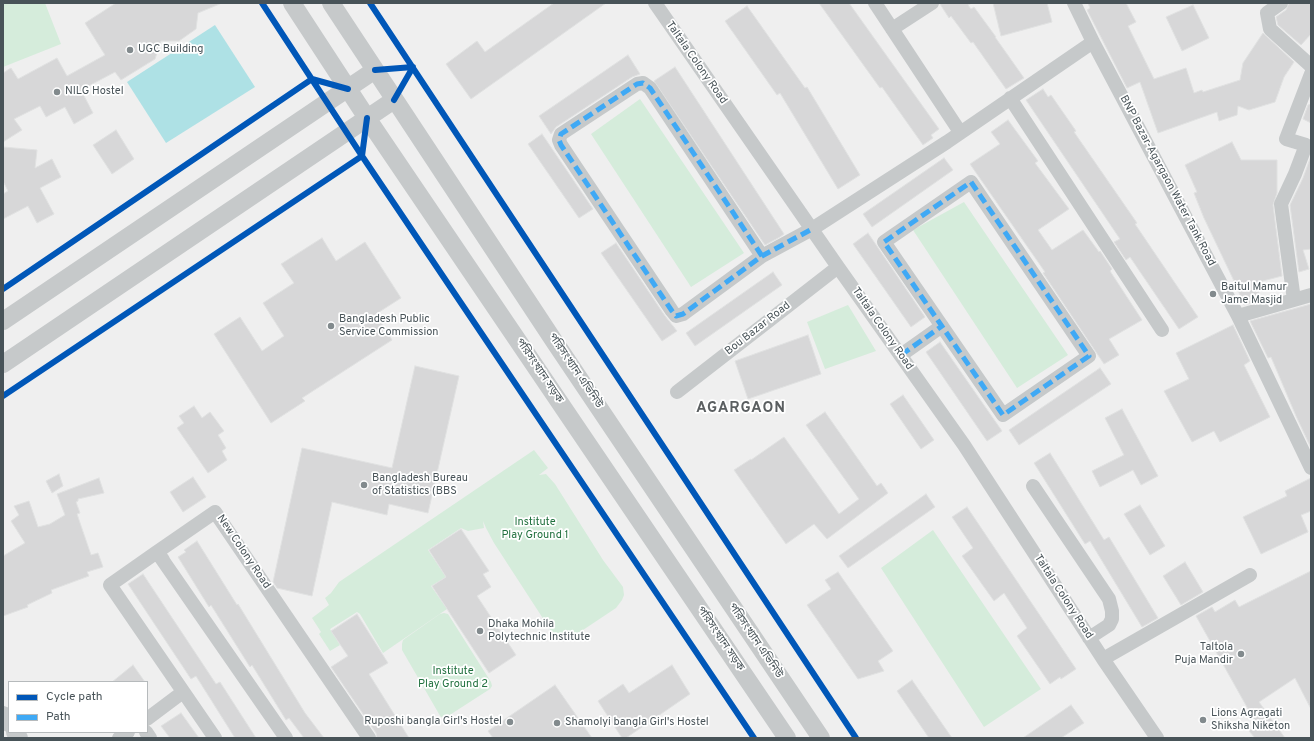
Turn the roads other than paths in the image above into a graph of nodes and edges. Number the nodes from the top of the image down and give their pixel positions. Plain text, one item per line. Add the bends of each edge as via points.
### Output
1 (292, 3) edge
2 (331, 3) edge
3 (655, 3) edge
4 (875, 3) edge
5 (932, 3) edge
6 (1074, 3) edge
7 (1281, 3) edge
8 (892, 29) junction
9 (1093, 42) junction
10 (1311, 66) edge
11 (375, 70) junction
12 (1311, 74) edge
13 (348, 88) junction
14 (1010, 98) junction
15 (394, 100) junction
16 (367, 118) junction
17 (960, 132) junction
18 (812, 229) junction
19 (762, 256) junction
20 (838, 267) junction
21 (1311, 296) edge
22 (1294, 300) junction
23 (1238, 316) junction
24 (3, 321) edge
25 (942, 326) junction
26 (1162, 330) dead end
27 (900, 355) junction
28 (3, 364) edge
29 (677, 392) dead end
30 (1311, 468) edge
31 (1033, 486) dead end
32 (1250, 575) dead end
33 (1090, 638) junction
34 (1103, 658) junction
35 (250, 687) junction
36 (183, 692) junction
37 (148, 718) edge
38 (215, 738) edge
39 (286, 738) edge
40 (370, 738) edge
41 (787, 738) edge
42 (821, 738) edge
43 (1157, 738) edge

1 - 13 street, পরিসংখ্যান সড়ক
2 - 11 street, পরিসংখ্যান এভিনিউ
3 - 18 street, Taltala Colony Road
4 - 8 street
5 - 8 street
6 - 9 street, BNP Bazar-Agargaon Water Tank Road
7 - 10 street via 1267,12 1270,29
8 - 17 street
9 - 14 street
9 - 23 street, BNP Bazar-Agargaon Water Tank Road
11 - 13 street
11 - 15 street, পরিসংখ্যান এভিনিউ
12 - 22 street via 1286,139 1306,145 1281,204
13 - 16 street, পরিসংখ্যান সড়ক
13 - 24 street
14 - 17 street
14 - 26 street
15 - 16 street
15 - 42 street, পরিসংখ্যান এভিনিউ
16 - 28 street
16 - 41 street, পরিসংখ্যান সড়ক
17 - 18 street
18 - 19 street
18 - 20 street, Taltala Colony Road
19 - 19 street via 683,314 676,316 561,145 561,134 637,84 643,83 650,88
20 - 27 street, Taltala Colony Road
20 - 29 street, Bou Bazar Road
21 - 22 street
22 - 23 street
23 - 30 street, BNP Bazar-Agargaon Water Tank Road
25 - 25 street via 884,242 971,182 1089,356 1003,415
25 - 27 street
27 - 33 street, Taltala Colony Road via 964,445
31 - 33 street via 1109,599 1112,620
32 - 34 street
33 - 34 street, Taltala Colony Road
34 - 43 street, Taltala Colony Road
35 - 36 street, New Colony Road via 157,552 110,585
35 - 39 street, New Colony Road
35 - 40 street, New Colony Road via 157,552 216,512
36 - 37 street
36 - 38 street, New Colony Road

